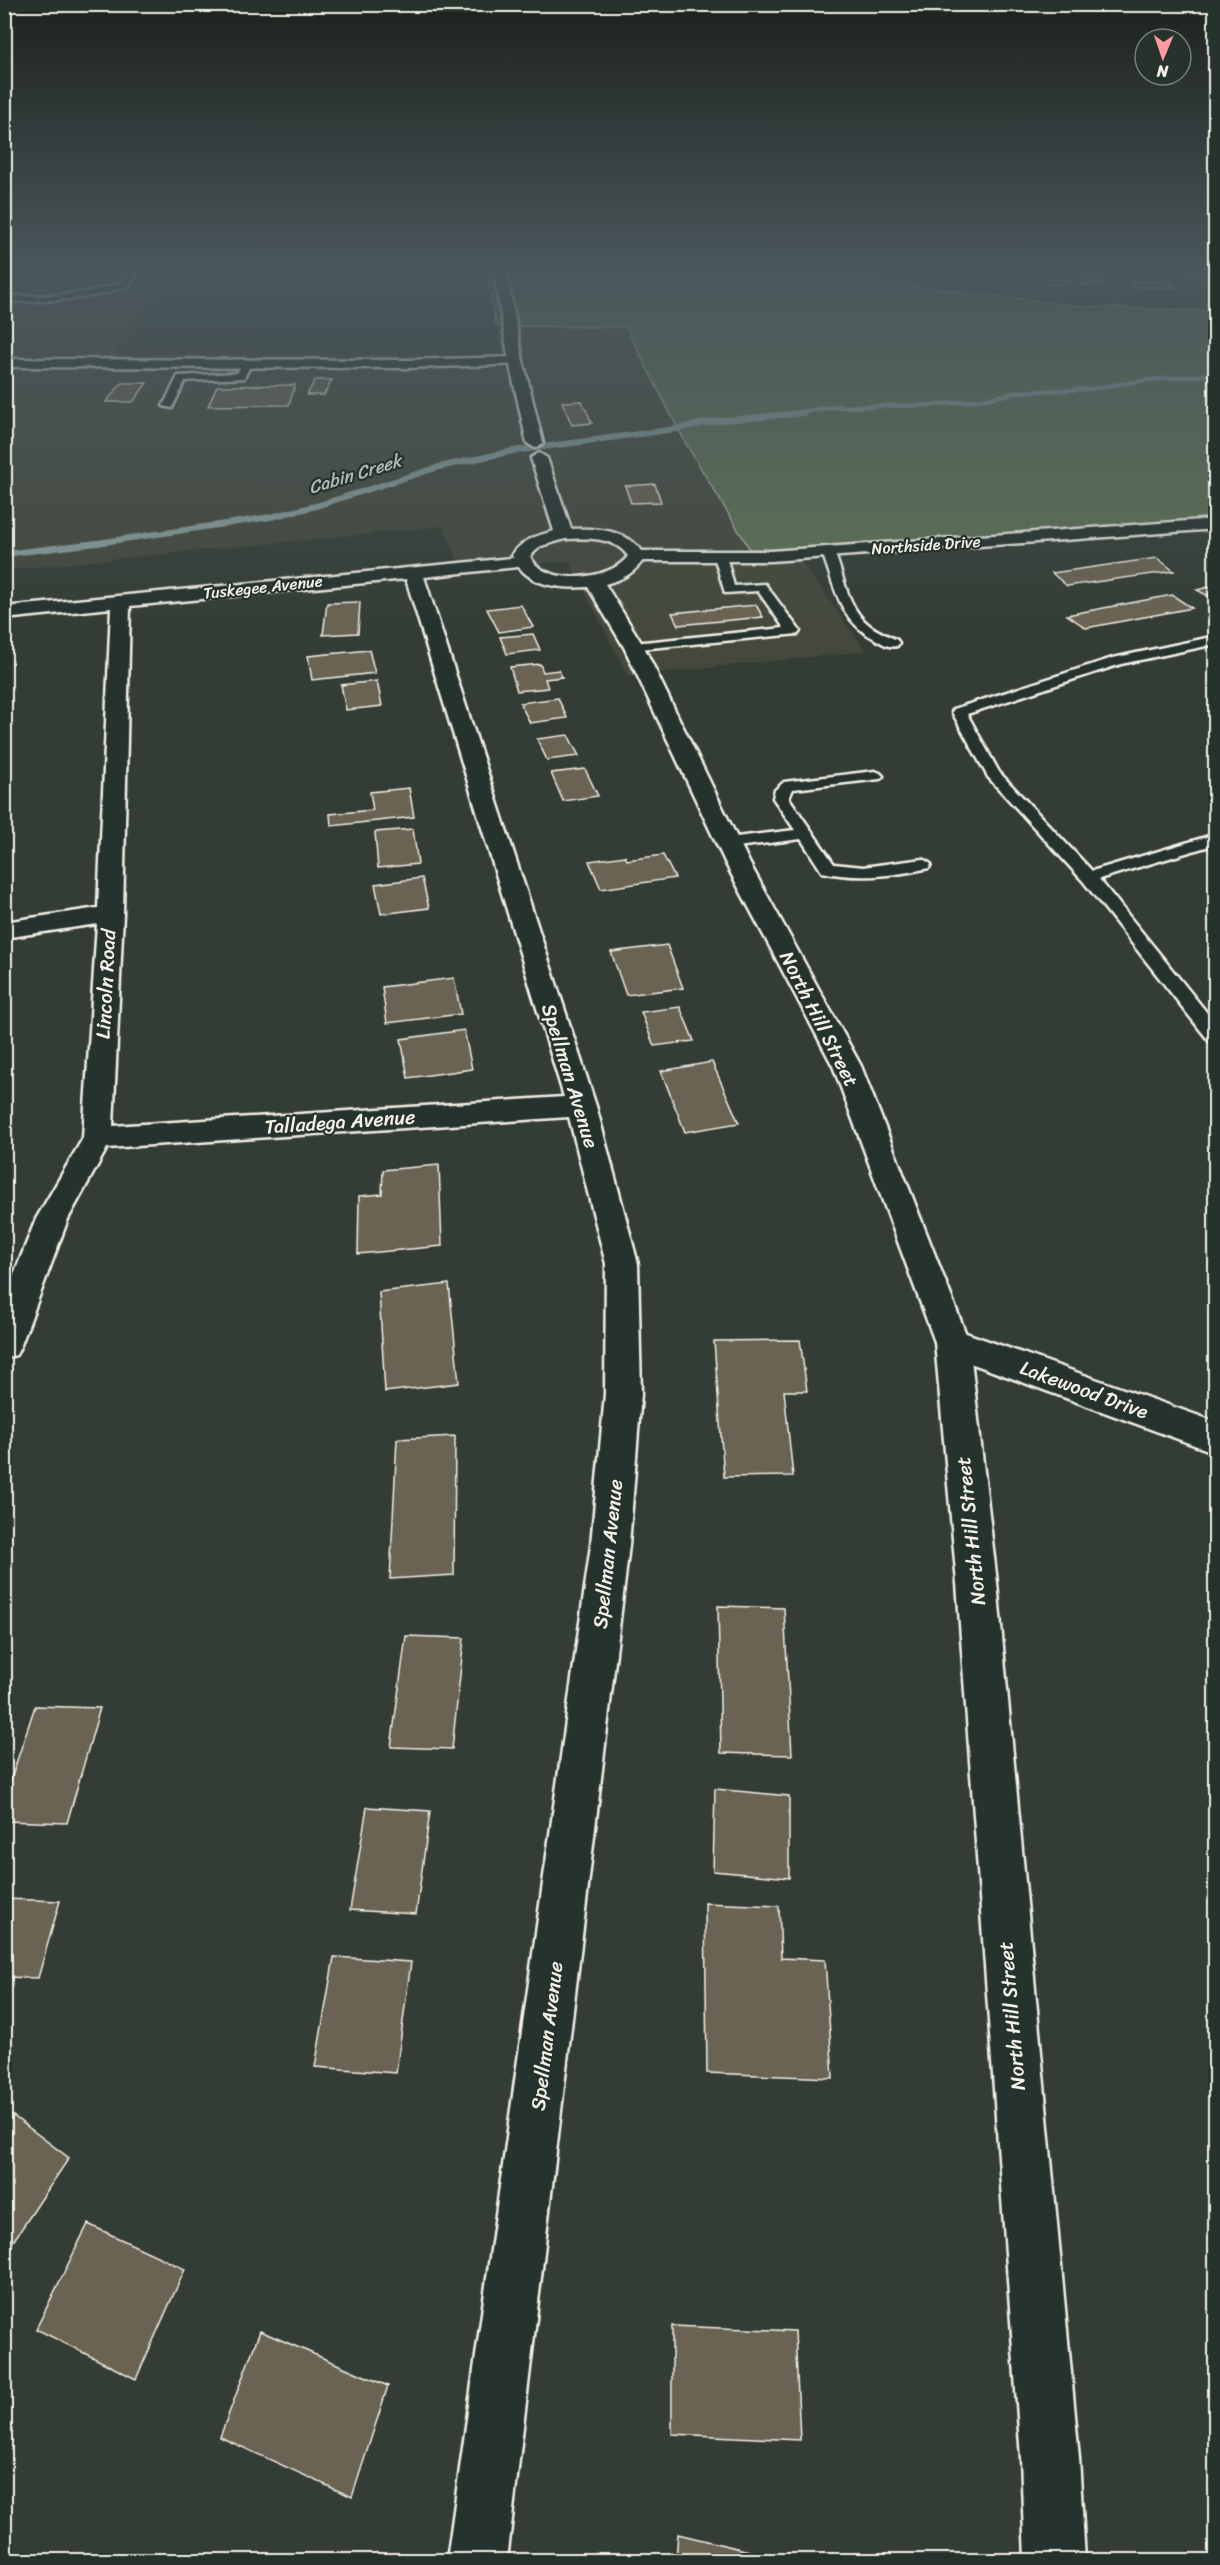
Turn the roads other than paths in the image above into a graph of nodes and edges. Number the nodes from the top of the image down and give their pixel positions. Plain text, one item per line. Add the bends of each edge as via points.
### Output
1 (177, 387) edge
2 (522, 387) edge
3 (168, 406) dead end
4 (1215, 524) edge
5 (564, 534) junction
6 (828, 552) junction
7 (637, 556) junction
8 (720, 556) junction
9 (521, 562) junction
10 (413, 571) junction
11 (594, 581) junction
12 (121, 602) junction
13 (4, 612) edge
14 (1215, 640) edge
15 (892, 643) dead end
16 (634, 647) junction
17 (875, 776) dead end
18 (805, 834) junction
19 (1215, 839) edge
20 (728, 843) junction
21 (923, 864) dead end
22 (1089, 877) junction
23 (110, 914) junction
24 (4, 930) edge
25 (1215, 1037) edge
26 (581, 1106) junction
27 (98, 1138) junction
28 (952, 1342) junction
29 (4, 1345) edge
30 (1215, 1438) edge
31 (477, 2560) edge
32 (1055, 2560) edge

1 - 3 lane
2 - 5 street
4 - 6 street, Northside Drive
5 - 7 street via 613,538 633,549
5 - 9 street via 535,542 521,555
6 - 8 street, Northside Drive
6 - 15 lane via 843,601 862,626
7 - 8 street, Northside Drive
7 - 11 street via 626,572
8 - 16 lane via 729,590 761,587 793,631
9 - 10 street, Tuskegee Avenue
9 - 11 street via 527,570 548,578
10 - 12 street, Tuskegee Avenue
10 - 26 street, Spellman Avenue
11 - 16 street, North Hill Street
12 - 13 street, Tuskegee Avenue
12 - 23 street, Lincoln Road
14 - 22 lane via 1118,662 959,712 993,774
16 - 20 street, North Hill Street
17 - 18 lane via 789,785 781,798
18 - 20 lane
18 - 21 lane via 828,868 841,872 858,874
19 - 22 lane
20 - 28 street, North Hill Street via 847,1066
22 - 25 lane
23 - 24 street
23 - 27 street, Lincoln Road
26 - 27 street, Talladega Avenue
26 - 31 street, Spellman Avenue via 622,1264 623,1394 610,1545
27 - 29 street, Lincoln Road via 52,1219
28 - 30 street, Lakewood Drive
28 - 32 street, North Hill Street via 977,1583 1050,2458

